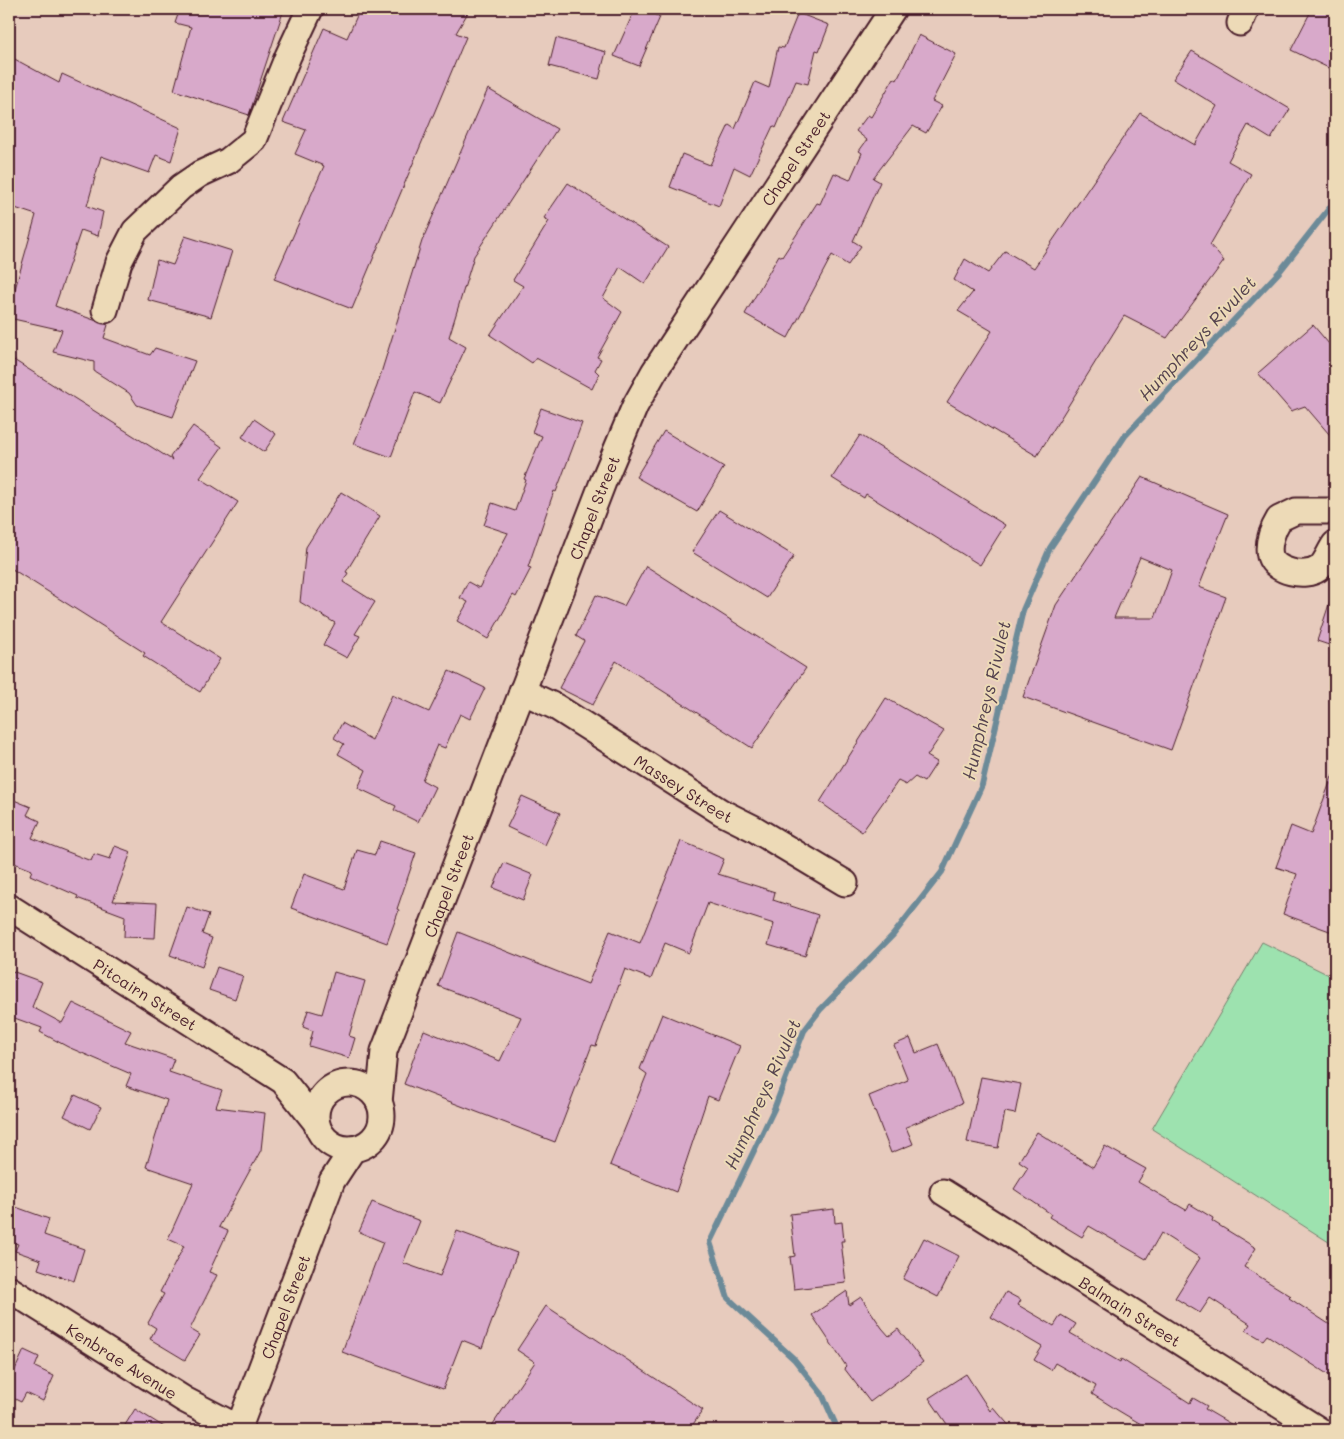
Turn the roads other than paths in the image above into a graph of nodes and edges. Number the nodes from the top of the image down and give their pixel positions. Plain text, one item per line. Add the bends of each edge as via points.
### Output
1 (310, 9) edge
2 (893, 9) edge
3 (105, 310) dead end
4 (1335, 511) edge
5 (1335, 544) edge
6 (522, 692) junction
7 (845, 884) dead end
8 (9, 907) edge
9 (384, 1051) junction
10 (283, 1080) junction
11 (340, 1084) junction
12 (380, 1102) junction
13 (320, 1130) junction
14 (353, 1149) junction
15 (332, 1181) junction
16 (943, 1192) dead end
17 (9, 1289) edge
18 (239, 1429) edge
19 (1318, 1430) edge

1 - 3 street via 254,140 228,161 181,187 135,231 119,262
2 - 6 street, Chapel Street via 677,336 640,398 603,482
4 - 5 street via 1296,511 1279,519 1270,540 1270,557 1274,564 1284,569 1309,573 1324,564
6 - 7 street, Massey Street via 556,707 721,812
6 - 9 street, Chapel Street
8 - 10 street, Pitcairn Street
9 - 11 street, Chapel Street
9 - 12 street, Chapel Street
10 - 11 street, Pitcairn Street
10 - 13 street, Pitcairn Street
11 - 12 street via 365,1087
11 - 13 street via 319,1100 315,1110
12 - 14 street via 382,1112 378,1132 363,1146
13 - 14 street via 333,1146
13 - 15 street
14 - 15 street, Chapel Street
15 - 18 street, Chapel Street
16 - 19 street, Balmain Street
17 - 18 street, Kenbrae Avenue via 185,1400

